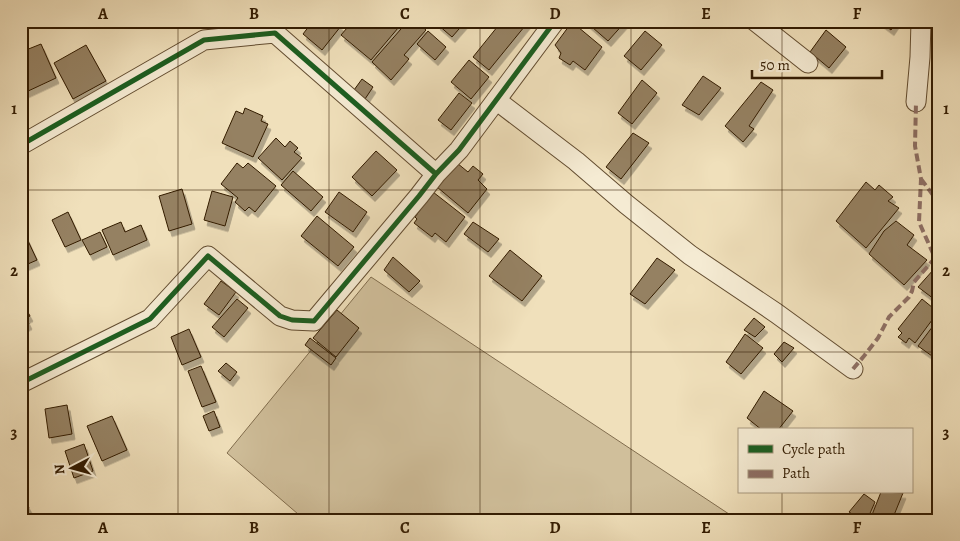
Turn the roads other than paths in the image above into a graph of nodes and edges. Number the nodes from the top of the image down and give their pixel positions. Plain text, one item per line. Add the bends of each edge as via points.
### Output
1 (555, 21) edge
2 (755, 21) edge
3 (921, 21) edge
4 (808, 63) dead end
5 (496, 100) junction
6 (916, 102) dead end
7 (21, 145) edge
8 (436, 174) junction
9 (853, 370) dead end
10 (21, 383) edge

1 - 5 street
2 - 4 street
3 - 6 street
5 - 8 street via 459,150
5 - 9 street via 690,255
7 - 8 street via 204,40 275,33
8 - 10 street via 314,321 280,316 208,256 150,319

